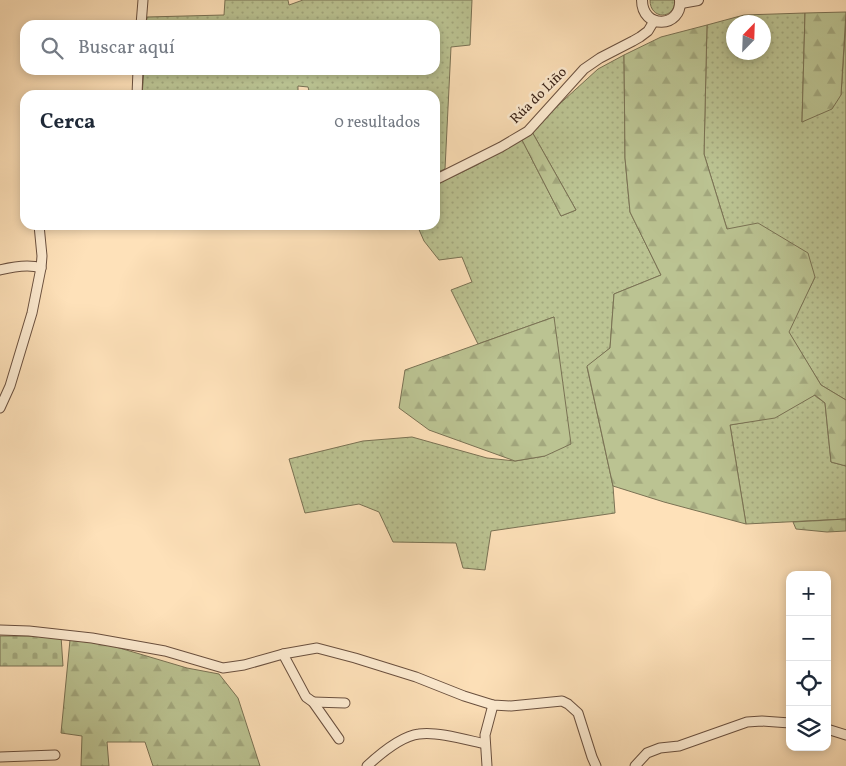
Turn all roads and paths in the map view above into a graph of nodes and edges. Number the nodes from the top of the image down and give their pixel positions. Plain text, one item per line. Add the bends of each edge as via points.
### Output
1 (143, 0) edge
2 (642, 0) edge
3 (698, 0) edge
4 (680, 2) edge
5 (141, 20) edge
6 (654, 21) junction
7 (138, 75) edge
8 (137, 90) edge
9 (440, 178) edge
10 (39, 230) edge
11 (41, 268) junction
12 (0, 270) edge
13 (0, 408) edge
14 (0, 630) edge
15 (282, 654) junction
16 (313, 702) junction
17 (346, 703) dead end
18 (493, 705) junction
19 (786, 723) edge
20 (831, 730) edge
21 (846, 735) edge
22 (339, 739) dead end
23 (485, 744) junction
24 (55, 755) dead end
25 (0, 757) edge
26 (367, 766) edge
27 (487, 766) edge
28 (596, 766) edge
29 (635, 766) edge

1 - 5 street
2 - 6 street via 645,13
3 - 4 street
4 - 6 street via 677,13 670,20
6 - 9 street, Rúa do Liño via 640,37 584,69 528,131
7 - 8 street
10 - 11 street
11 - 12 street
11 - 13 street via 32,313
14 - 15 street via 29,630 92,638 165,652 223,668
15 - 16 street via 306,697
15 - 18 street via 317,648 416,677
16 - 17 street
16 - 22 street
18 - 23 street via 484,735
18 - 28 street via 562,701 568,704 578,712
19 - 29 street via 747,722 679,746 647,753
20 - 21 street
23 - 26 street via 430,733 418,734 405,738
23 - 27 street
24 - 25 street

